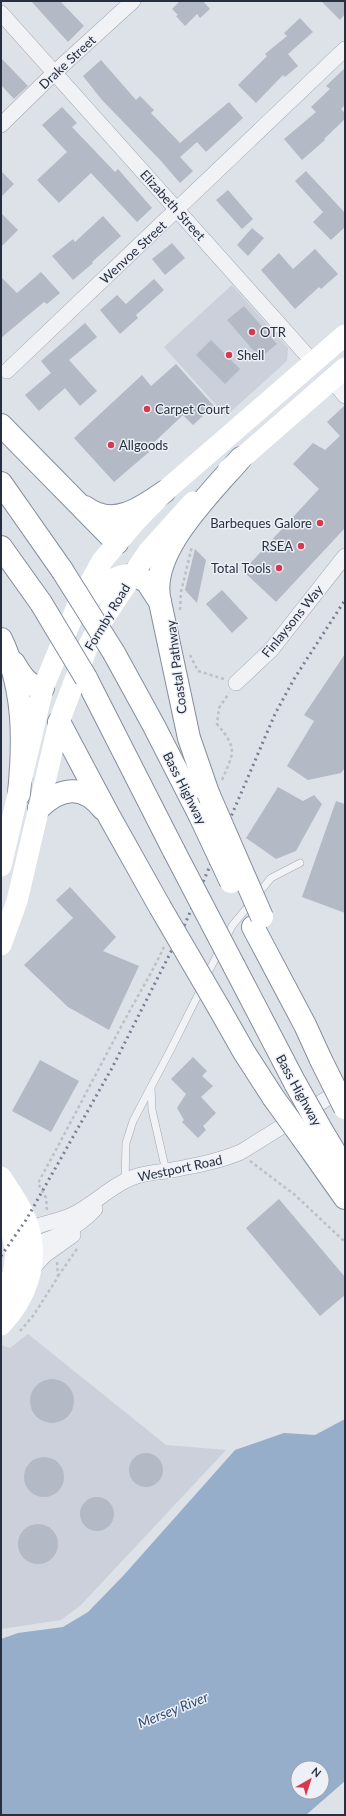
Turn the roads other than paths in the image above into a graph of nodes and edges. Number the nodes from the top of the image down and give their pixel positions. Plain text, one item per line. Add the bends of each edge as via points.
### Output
1 (133, 1) edge
2 (1, 13) edge
3 (345, 49) edge
4 (54, 73) junction
5 (1, 124) edge
6 (178, 210) junction
7 (345, 335) edge
8 (313, 362) junction
9 (7, 371) dead end
10 (338, 373) edge
11 (345, 396) edge
12 (1, 425) edge
13 (241, 458) junction
14 (1, 483) edge
15 (164, 492) junction
16 (78, 501) junction
17 (117, 543) junction
18 (1, 547) edge
19 (345, 556) edge
20 (128, 574) junction
21 (160, 602) junction
22 (70, 624) junction
23 (1, 639) edge
24 (87, 648) junction
25 (236, 683) road end
26 (43, 688) junction
27 (60, 722) junction
28 (19, 794) junction
29 (39, 808) junction
30 (109, 816) junction
31 (300, 863) dead end
32 (1, 866) edge
33 (9, 898) edge
34 (257, 922) junction
35 (5, 924) edge
36 (1, 945) edge
37 (152, 1082) junction
38 (345, 1087) edge
39 (345, 1108) edge
40 (313, 1136) junction
41 (345, 1169) edge
42 (166, 1171) junction
43 (1, 1177) edge
44 (121, 1183) junction
45 (345, 1198) edge
46 (1, 1209) edge
47 (93, 1212) junction
48 (23, 1240) junction
49 (31, 1270) junction
50 (1, 1300) edge
51 (1, 1325) edge

1 - 4 street, Drake Street
2 - 4 street, Elizabeth Street
3 - 6 street, Wenvoe Street
4 - 5 street, Drake Street
4 - 6 street, Elizabeth Street
6 - 8 street, Elizabeth Street
6 - 9 street, Wenvoe Street
7 - 8 main road, Formby Road
8 - 10 main road, Elizabeth Street
8 - 15 main road, Formby Road
10 - 11 street, Elizabeth Street
10 - 13 main road, Formby Road
12 - 16 highway
13 - 20 main road, Formby Road via 176,519
13 - 21 highway via 169,547 158,583
14 - 34 highway, Bass Highway, bridge via 62,570 114,653
15 - 16 highway via 132,511 111,516 96,515
15 - 17 main road, Formby Road
16 - 17 highway
17 - 20 main road
17 - 22 main road, Formby Road via 102,561 87,586
18 - 40 highway, Bass Highway, bridge via 41,603 86,678 295,1083
19 - 25 street, Finlaysons Way via 271,650
20 - 21 highway via 147,582
20 - 22 main road via 110,579 101,586
20 - 24 main road, Formby Road via 119,595
21 - 34 highway, bridge via 189,738 215,787
22 - 26 main road, Formby Road
23 - 26 highway via 24,678 30,684
23 - 28 highway via 16,680 21,712
24 - 26 main road via 67,677
24 - 27 main road, Formby Road
26 - 27 main road
26 - 28 main road, Formby Road
27 - 29 main road, Formby Road
27 - 30 highway
28 - 32 main road, Formby Road
29 - 30 highway via 56,795 68,791 85,793 97,801
29 - 33 main road, Formby Road
30 - 40 highway, bridge via 244,1052 273,1097
31 - 37 lane via 271,878 232,926
33 - 35 main road, Formby Road
34 - 39 highway, Bass Highway, bridge
35 - 36 main road, Formby Road
37 - 42 lane via 152,1110
37 - 44 lane via 128,1132
38 - 42 street, Westport Road via 241,1152 223,1160
40 - 41 highway, Bass Highway
40 - 45 highway
42 - 44 street, Westport Road via 142,1174
43 - 48 main road via 20,1208
44 - 47 street, Westport Road
44 - 48 street, Westport Road via 73,1215
46 - 48 main road via 12,1230
47 - 48 street, Westport Road via 58,1235
47 - 49 street, Westport Road via 78,1231 45,1255
48 - 49 main road
48 - 50 main road via 11,1281
49 - 51 main road via 21,1300

